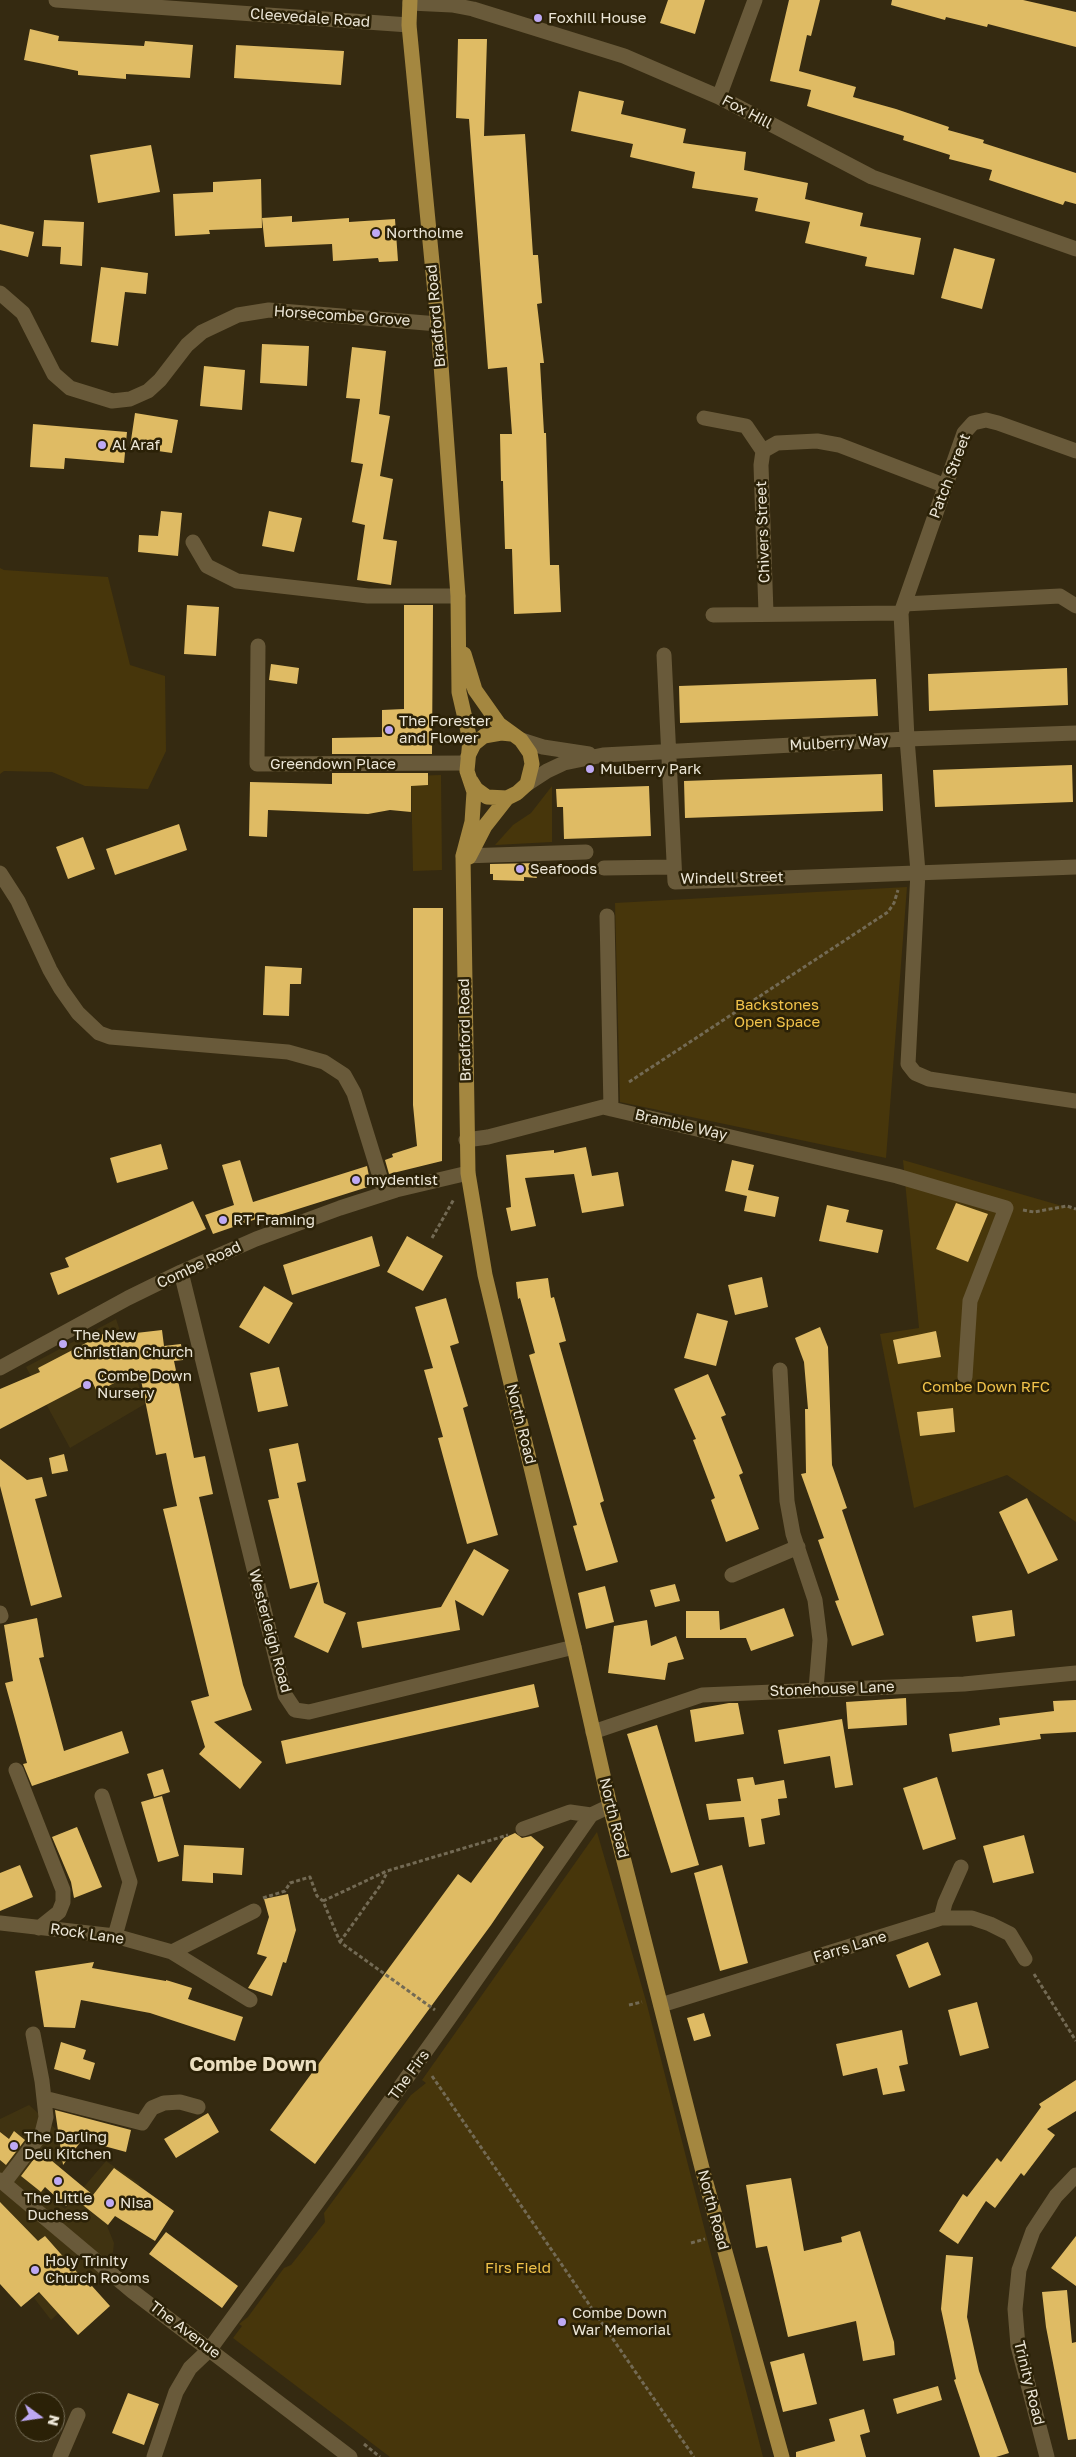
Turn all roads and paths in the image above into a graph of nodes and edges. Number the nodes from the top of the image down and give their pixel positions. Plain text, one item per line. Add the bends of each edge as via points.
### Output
1 (58, 0) edge
2 (755, 0) edge
3 (410, 2) edge
4 (409, 26) junction
5 (719, 97) junction
6 (1076, 249) edge
7 (0, 293) edge
8 (438, 324) junction
9 (704, 418) dead end
10 (763, 451) junction
11 (1076, 451) edge
12 (946, 486) junction
13 (193, 542) dead end
14 (458, 596) junction
15 (1076, 606) edge
16 (903, 609) junction
17 (766, 613) junction
18 (712, 615) dead end
19 (460, 633) junction
20 (258, 646) dead end
21 (664, 655) dead end
22 (1076, 733) edge
23 (516, 737) junction
24 (907, 739) junction
25 (668, 751) junction
26 (602, 756) junction
27 (467, 760) junction
28 (469, 778) junction
29 (527, 784) junction
30 (507, 798) junction
31 (586, 852) dead end
32 (466, 855) junction
33 (673, 867) junction
34 (1076, 867) edge
35 (604, 868) dead end
36 (900, 872) junction
37 (918, 872) junction
38 (0, 873) edge
39 (607, 916) dead end
40 (1076, 1101) edge
41 (611, 1103) junction
42 (466, 1140) junction
43 (461, 1175) junction
44 (386, 1193) junction
45 (1006, 1208) junction
46 (1076, 1209) edge
47 (432, 1238) dead end
48 (181, 1272) junction
49 (0, 1368) edge
50 (780, 1370) dead end
51 (965, 1377) dead end
52 (798, 1547) junction
53 (732, 1575) dead end
54 (574, 1647) junction
55 (1076, 1673) edge
56 (816, 1689) junction
57 (593, 1732) junction
58 (16, 1770) dead end
59 (102, 1796) dead end
60 (610, 1806) junction
61 (591, 1815) junction
62 (523, 1829) joint
63 (961, 1867) dead end
64 (387, 1871) junction
65 (324, 1901) junction
66 (254, 1911) joint
67 (941, 1918) junction
68 (0, 1923) edge
69 (39, 1928) junction
70 (115, 1936) junction
71 (340, 1942) junction
72 (172, 1952) junction
73 (1025, 1959) joint
74 (250, 2000) dead end
75 (640, 2002) dead end
76 (629, 2005) dead end
77 (662, 2006) junction
78 (448, 2020) junction
79 (33, 2034) dead end
80 (1076, 2041) edge
81 (407, 2078) junction
82 (44, 2098) junction
83 (198, 2107) dead end
84 (1076, 2175) edge
85 (2, 2181) edge
86 (210, 2349) junction
87 (78, 2415) dead end
88 (335, 2452) edge
89 (60, 2457) edge
90 (154, 2457) edge
91 (350, 2457) edge
92 (694, 2457) edge
93 (782, 2457) edge
94 (1047, 2457) edge

1 - 4 street, Cleevedale Road
2 - 5 street
3 - 4 main road, Bradford Road
3 - 5 street, Fox Hill via 473,9 624,56
4 - 8 main road, Bradford Road
5 - 6 street, Fox Hill via 872,177
7 - 8 street, Horsecombe Grove via 22,313 54,374 70,388 112,401 130,399 148,391 202,332 238,315 269,310
8 - 14 main road, Bradford Road
9 - 10 street via 746,426
10 - 12 street via 777,443 817,441 839,445
10 - 17 street, Chivers Street
11 - 12 street, Patch Street via 998,423 986,420 973,423 964,433
12 - 16 street, Patch Street
13 - 14 street via 207,566 237,581 368,596
14 - 19 main road, Bradford Road
15 - 16 street via 1060,596
16 - 17 street
16 - 24 street, Patch Street
17 - 18 street
19 - 23 main road, Bradford Road via 469,675 476,690 499,724
19 - 27 main road, Bradford Road via 458,674 469,732
20 - 27 street, Greendown Place via 258,764
21 - 25 street, Windell Street
22 - 24 street, Mulberry Way
23 - 26 street, Mulberry Way via 543,747
23 - 27 main road via 501,733 484,736 474,744
23 - 29 main road, Bradford Road via 530,754 532,764
24 - 25 street, Mulberry Way
24 - 37 street
25 - 26 street, Mulberry Way
25 - 33 street, Windell Street
26 - 29 street, Mulberry Way via 564,763
27 - 28 main road, Bradford Road
28 - 30 main road via 476,789 487,796
28 - 32 main road, Bradford Road via 474,792 474,807
29 - 30 main road, Bradford Road
30 - 32 main road, Bradford Road
31 - 32 street
32 - 42 main road, Bradford Road via 463,887
33 - 35 street
33 - 36 street, Windell Street via 675,882
34 - 37 street, Windell Street
36 - 37 street, Windell Street
36 - 41 path via 894,903 888,912 631,1080
37 - 40 street via 908,1064 915,1073 929,1079
38 - 44 street via 18,901 61,989 78,1013 99,1033 110,1037 288,1052 324,1062 344,1075 354,1092
39 - 41 street
41 - 42 street, Bramble Way via 488,1137
41 - 45 street, Bramble Way via 897,1176
42 - 43 main road, Bradford Road
43 - 44 street, Combe Road
43 - 47 path via 457,1194
43 - 54 main road, North Road
44 - 48 street, Combe Road via 256,1239
45 - 46 path via 1034,1212 1067,1206
45 - 51 street via 970,1301
48 - 49 street, Combe Road
48 - 54 street, Westerleigh Road via 285,1695 295,1710 309,1712
50 - 52 street via 784,1472
52 - 53 street
52 - 56 street via 815,1600 820,1640
54 - 57 main road, North Road
55 - 56 street, Stonehouse Lane via 964,1684
56 - 57 street, Stonehouse Lane via 702,1695
57 - 60 main road, North Road
58 - 69 street via 63,1890 59,1912
59 - 70 street via 130,1882
60 - 61 street, The Firs
60 - 77 main road, North Road
61 - 62 street via 570,1812
61 - 78 street, The Firs
62 - 64 path
63 - 67 street
64 - 65 path
64 - 71 path
65 - 66 path via 317,1896 310,1877 290,1883 285,1891 265,1896
65 - 71 path
66 - 72 street
67 - 73 street, Farrs Lane via 972,1918 990,1924 1010,1934
67 - 77 street, Farrs Lane
68 - 69 street, Rock Lane
69 - 70 street, Rock Lane
70 - 72 street, Rock Lane
71 - 78 path
72 - 74 street, Rock Lane
73 - 80 path
75 - 76 path
77 - 93 main road, North Road via 703,2172
78 - 81 street, The Firs
79 - 82 street
81 - 86 street, The Firs
81 - 92 path via 419,2086 433,2075
82 - 83 street via 142,2124 152,2108 164,2103 180,2102
82 - 85 street via 46,2117 42,2132
84 - 94 street, Trinity Road via 1056,2196 1033,2231 1019,2270 1015,2309 1018,2346
85 - 86 street, The Avenue via 132,2292
86 - 88 street, The Avenue
86 - 90 street, The Firs via 190,2368 176,2392
87 - 89 street
88 - 91 street, The Avenue

